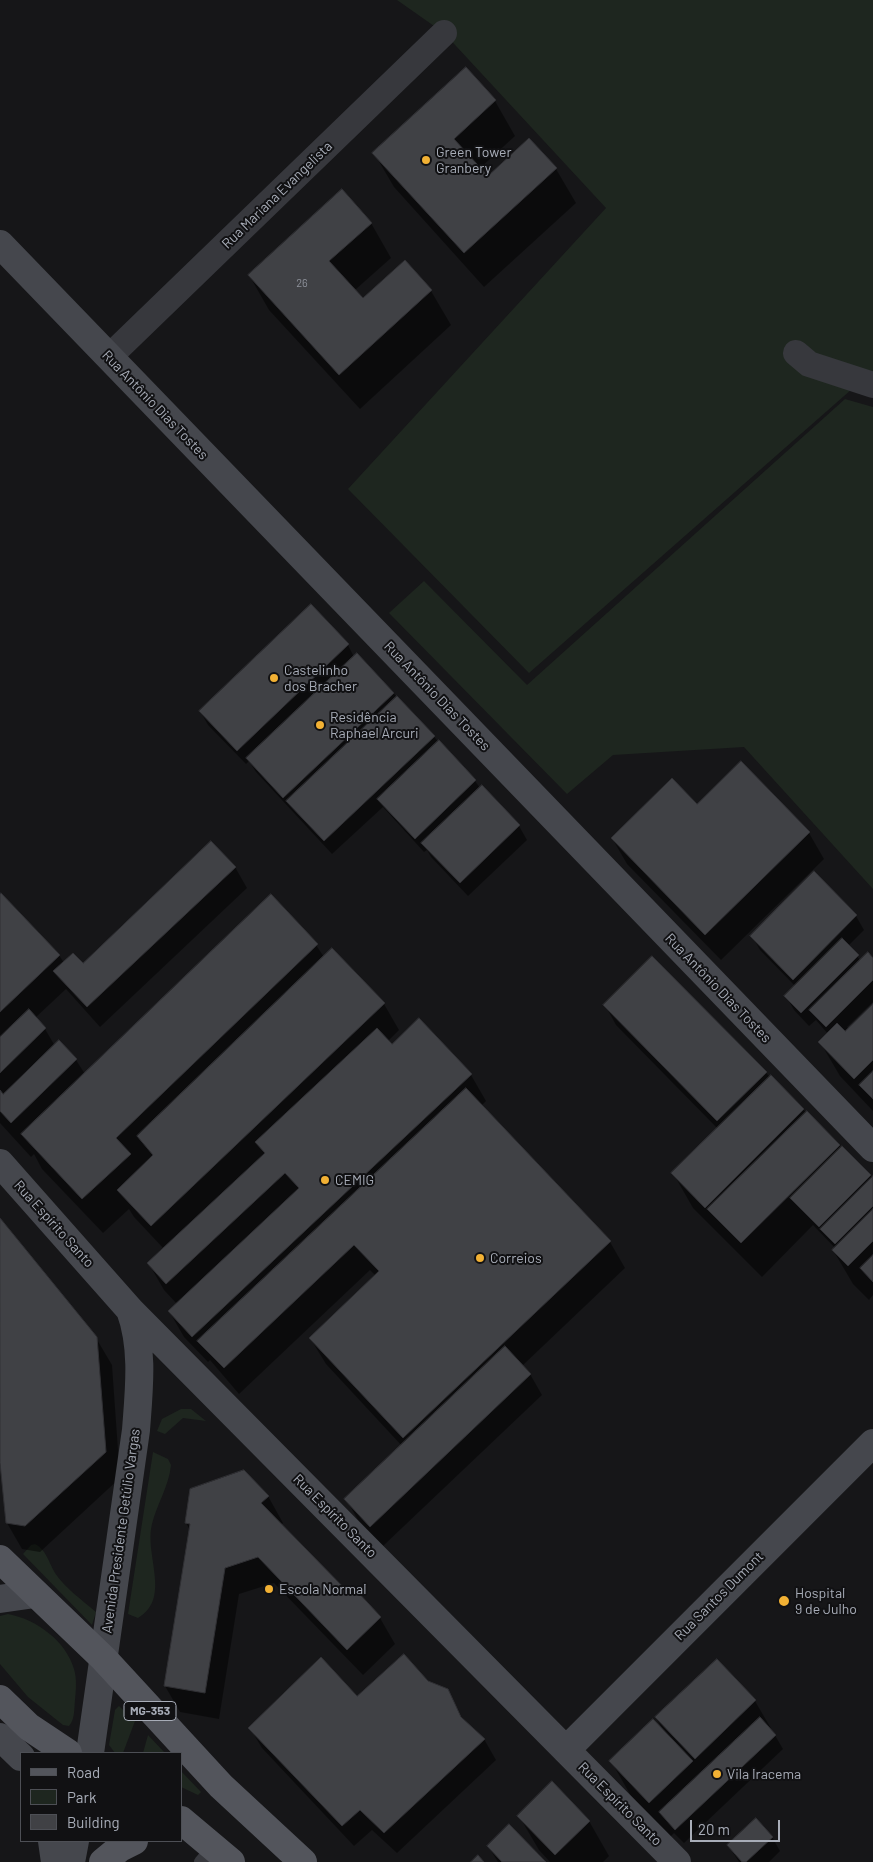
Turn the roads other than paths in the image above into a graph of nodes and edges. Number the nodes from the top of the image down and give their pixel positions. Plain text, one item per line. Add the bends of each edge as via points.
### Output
1 (444, 33) dead end
2 (0, 244) edge
3 (796, 353) dead end
4 (109, 357) junction
5 (873, 384) edge
6 (873, 1148) edge
7 (0, 1162) edge
8 (130, 1310) junction
9 (873, 1443) edge
10 (0, 1559) edge
11 (35, 1594) junction
12 (0, 1599) edge
13 (104, 1659) junction
14 (0, 1699) edge
15 (0, 1737) edge
16 (566, 1750) junction
17 (66, 1752) edge
18 (90, 1752) edge
19 (20, 1756) edge
20 (184, 1826) edge
21 (52, 1842) edge
22 (75, 1842) edge
23 (132, 1842) edge
24 (216, 1857) edge
25 (55, 1862) edge
26 (71, 1862) edge
27 (103, 1862) edge
28 (303, 1862) edge
29 (678, 1862) edge

1 - 4 street, Rua Mariana Evangelista
2 - 4 street, Rua Antônio Dias Tostes
3 - 5 street via 809,364
4 - 6 street, Rua Antônio Dias Tostes
7 - 8 street, Rua Espírito Santo
8 - 13 street, Avenida Presidente Getúlio Vargas via 136,1327 140,1388
8 - 16 street, Rua Espírito Santo
9 - 16 street, Rua Santos Dumont
10 - 11 main road, MG-353
11 - 12 street
11 - 13 main road, MG-353
13 - 18 street, Avenida Presidente Getúlio Vargas
13 - 28 main road, MG-353 via 220,1786
14 - 17 main road via 29,1727
15 - 19 street
16 - 29 street, Rua Espírito Santo
20 - 24 main road
21 - 25 street
22 - 26 street
23 - 27 main road

